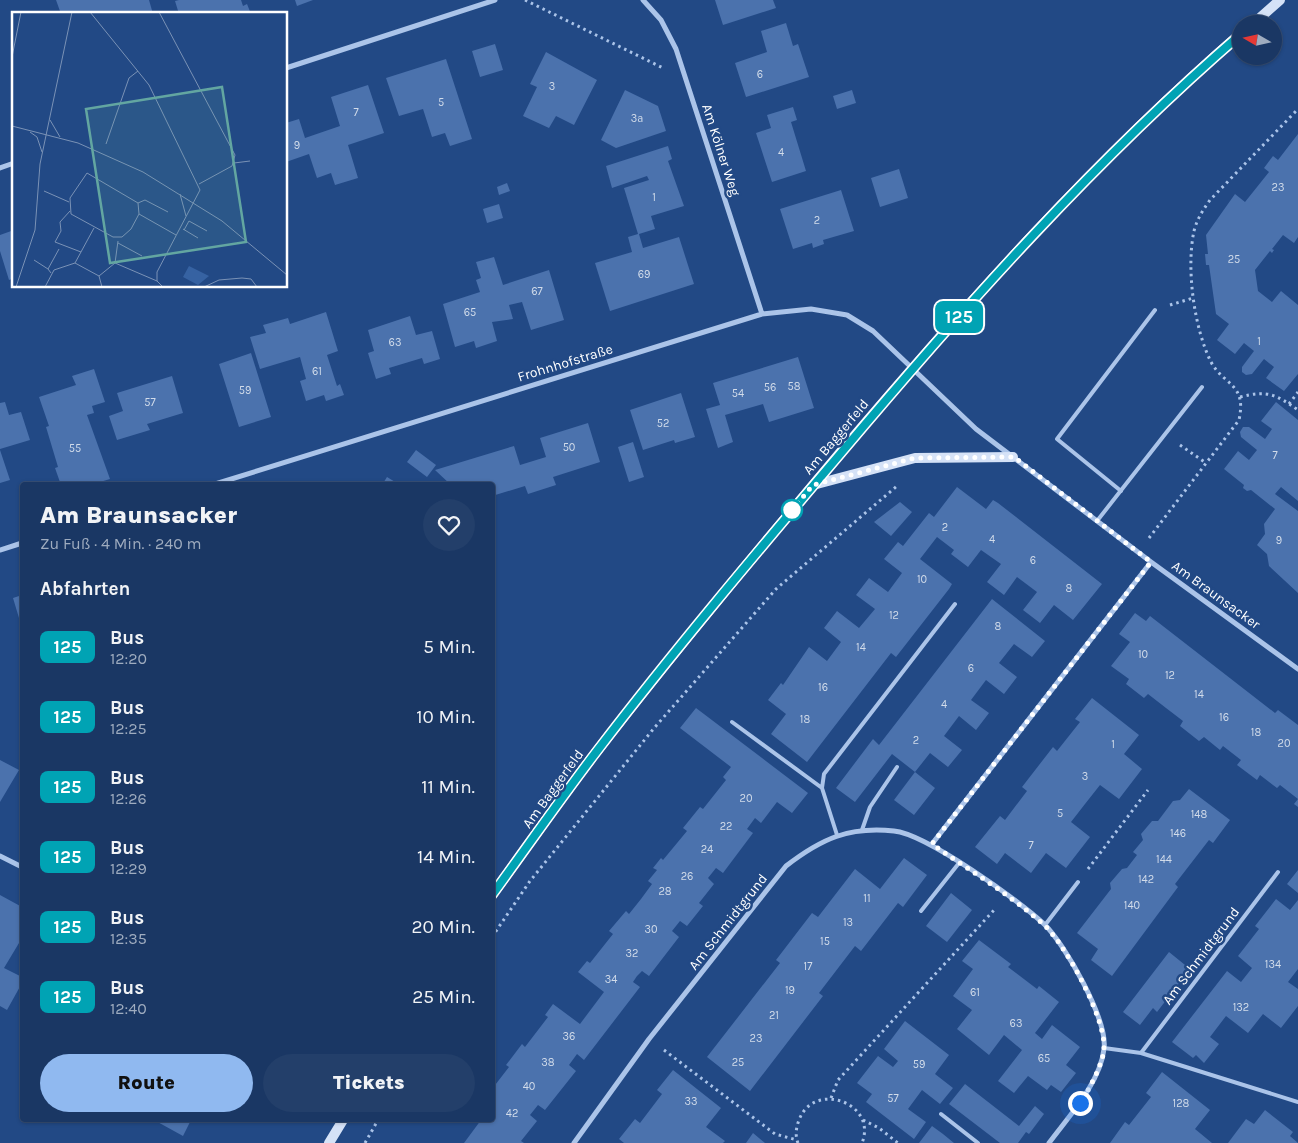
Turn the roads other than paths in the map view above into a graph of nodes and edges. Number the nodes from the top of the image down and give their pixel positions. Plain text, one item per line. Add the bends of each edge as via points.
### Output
1 (494, 0) edge
2 (643, 0) edge
3 (1280, 0) edge
4 (1262, 15) edge
5 (1232, 42) edge
6 (288, 67) edge
7 (12, 164) edge
8 (0, 168) edge
9 (1155, 310) road end
10 (762, 314) junction
11 (911, 369) junction
12 (1202, 387) dead end
13 (1014, 457) junction
14 (222, 482) edge
15 (813, 485) junction
16 (1121, 491) junction
17 (1097, 521) junction
18 (20, 544) edge
19 (0, 550) edge
20 (1151, 562) junction
21 (955, 604) dead end
22 (1298, 669) edge
23 (732, 722) dead end
24 (897, 767) dead end
25 (822, 788) junction
26 (862, 830) junction
27 (837, 835) junction
28 (932, 844) junction
29 (0, 856) edge
30 (958, 863) junction
31 (20, 867) edge
32 (1278, 872) dead end
33 (1078, 882) road end
34 (495, 892) edge
35 (921, 911) dead end
36 (1045, 925) junction
37 (1104, 1048) junction
38 (1141, 1053) junction
39 (1298, 1102) edge
40 (941, 1114) dead end
41 (342, 1122) edge
42 (329, 1143) edge
43 (574, 1143) edge
44 (978, 1143) edge
45 (1049, 1143) edge

1 - 6 street
2 - 10 street, Am Kölner Weg via 661,20 676,49
3 - 4 main road
5 - 11 main road, Am Baggerfeld via 1098,169
7 - 8 street
9 - 16 lane via 1057,438
10 - 11 street, Frohnhofstraße via 811,308 847,315 873,331
10 - 14 street, Frohnhofstraße
11 - 13 street, Am Braunsacker via 976,429
11 - 15 main road, Am Baggerfeld
12 - 16 lane
13 - 15 main road via 915,458
13 - 17 street, Am Braunsacker
15 - 34 main road, Am Baggerfeld via 674,652
16 - 17 lane
17 - 20 street, Am Braunsacker
18 - 19 street
20 - 22 street, Am Braunsacker
20 - 28 street
21 - 25 lane via 824,774
23 - 25 lane
24 - 26 lane via 870,807
25 - 27 lane
26 - 27 street, Am Schmidtgrund
26 - 28 street, Am Schmidtgrund via 896,831
27 - 43 street, Am Schmidtgrund via 786,866 650,1039
28 - 30 street, Am Schmidtgrund
29 - 31 street
30 - 35 lane
30 - 36 street, Am Schmidtgrund
32 - 38 lane, Am Schmidtgrund
33 - 36 lane
36 - 37 street, Am Schmidtgrund via 1079,973 1096,1011
37 - 38 lane
37 - 45 street via 1090,1090
38 - 39 lane
40 - 44 lane
41 - 42 main road

